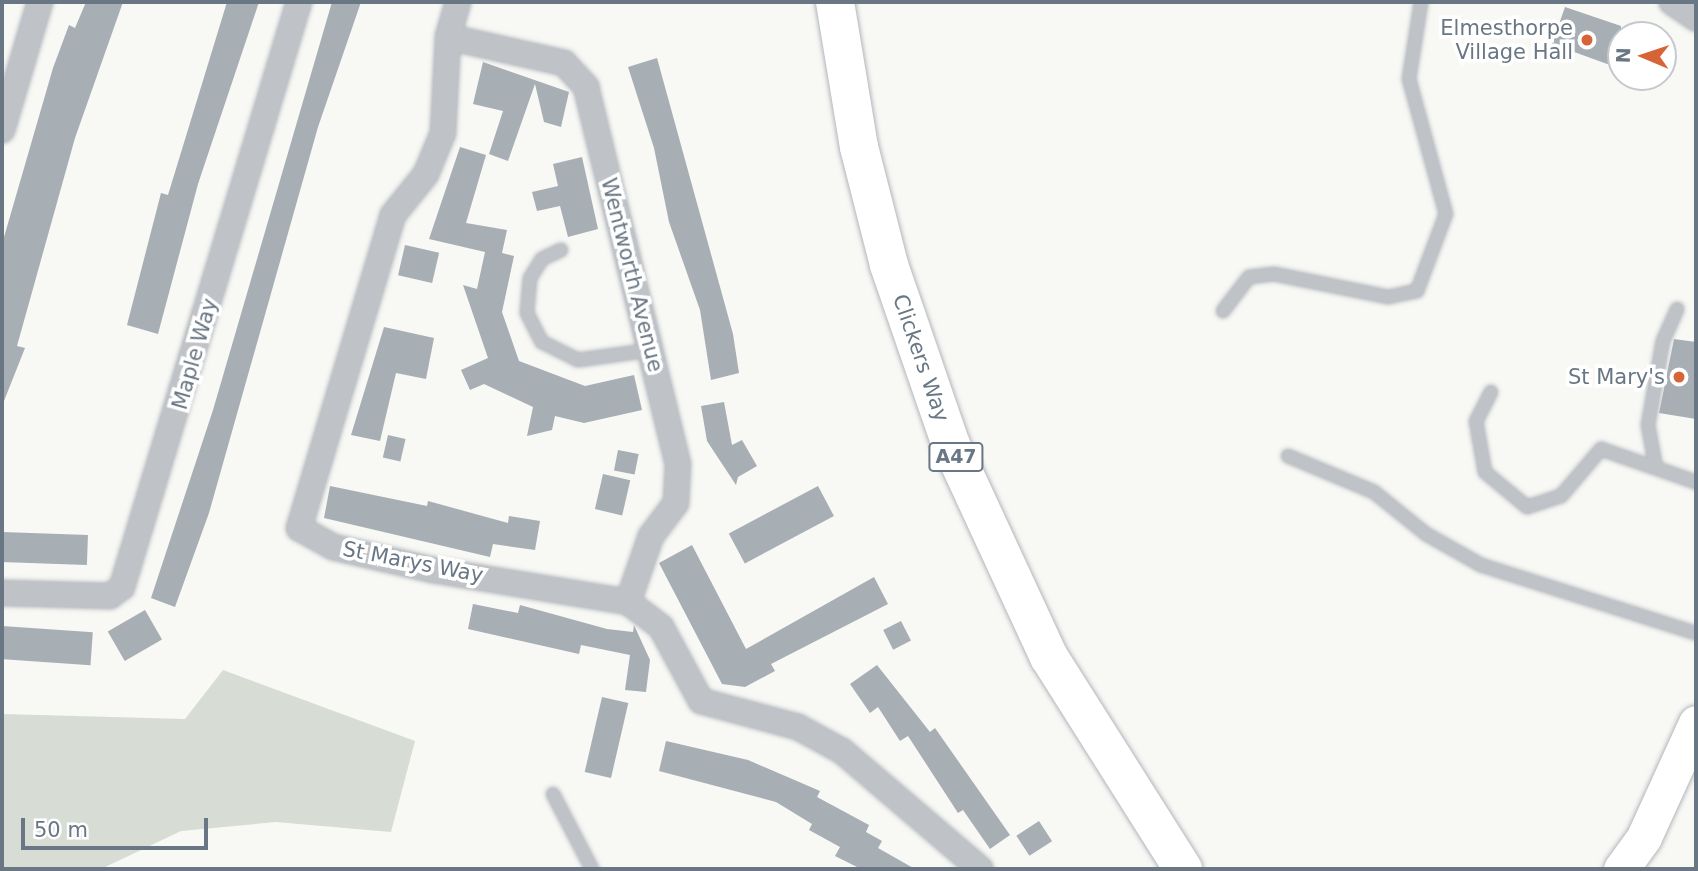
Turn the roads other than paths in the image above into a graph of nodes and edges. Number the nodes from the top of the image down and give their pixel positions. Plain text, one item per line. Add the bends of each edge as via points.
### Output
1 (40, 2) edge
2 (299, 2) edge
3 (458, 2) edge
4 (835, 2) edge
5 (1421, 2) edge
6 (1672, 2) edge
7 (1696, 18) edge
8 (448, 37) junction
9 (2, 130) edge
10 (561, 250) dead end
11 (1676, 309) dead end
12 (1223, 311) dead end
13 (651, 350) junction
14 (1491, 392) dead end
15 (1288, 456) dead end
16 (1656, 468) junction
17 (1696, 482) edge
18 (2, 593) edge
19 (628, 602) junction
20 (1696, 633) edge
21 (1696, 723) edge
22 (553, 794) dead end
23 (592, 869) edge
24 (980, 869) edge
25 (1183, 869) edge
26 (1621, 869) edge

1 - 9 street
2 - 18 street, Maple Way via 122,587 110,596
3 - 8 street, St Marys Way
4 - 25 main road, Clickers Way / A47 via 859,147 889,265 951,445 1049,657
5 - 12 lane via 1409,79 1446,214 1417,291 1388,297 1274,274 1249,277
6 - 7 street
8 - 13 street, Wentworth Avenue via 564,63 586,87
8 - 19 street, St Marys Way via 443,133 426,174 393,215 299,528 332,547 433,570
10 - 13 lane via 542,259 530,278 527,313 542,342 578,360
11 - 16 lane via 1663,341 1648,425
13 - 19 street, Wentworth Avenue via 678,464 676,503 651,536
14 - 16 lane via 1476,421 1485,472 1527,507 1561,496 1601,449
15 - 20 lane via 1374,492 1426,534 1480,565
16 - 17 lane
19 - 24 street, St Marys Way via 660,627 701,701 798,727 842,751
21 - 26 main road via 1644,837
22 - 23 lane

